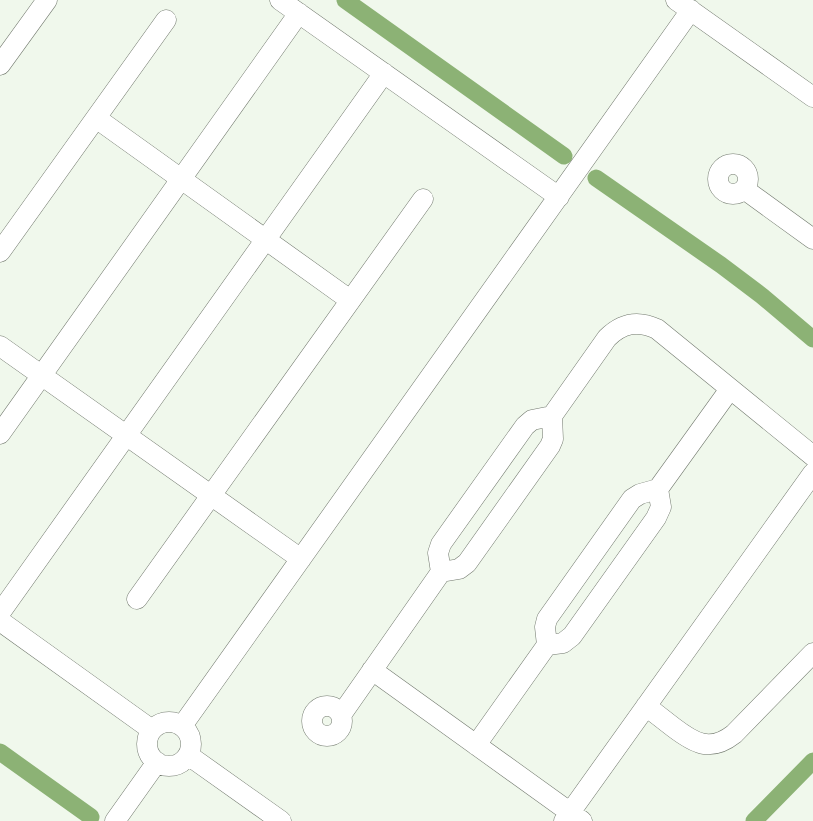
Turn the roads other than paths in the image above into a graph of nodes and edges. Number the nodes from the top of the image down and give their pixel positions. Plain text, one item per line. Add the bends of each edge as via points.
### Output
1 (47, 0) edge
2 (280, 0) edge
3 (684, 5) edge
4 (299, 13) junction
5 (166, 20) dead end
6 (0, 65) edge
7 (384, 73) junction
8 (813, 97) edge
9 (96, 118) junction
10 (181, 179) junction
11 (744, 189) dead end
12 (559, 197) junction
13 (422, 199) dead end
14 (813, 239) edge
15 (266, 240) junction
16 (0, 252) edge
17 (350, 300) junction
18 (0, 346) edge
19 (42, 375) junction
20 (730, 388) junction
21 (552, 416) junction
22 (0, 434) edge
23 (127, 435) junction
24 (813, 456) edge
25 (813, 473) edge
26 (658, 489) junction
27 (211, 495) junction
28 (301, 559) junction
29 (441, 572) junction
30 (137, 599) dead end
31 (0, 613) edge
32 (0, 621) edge
33 (547, 645) junction
34 (813, 653) edge
35 (372, 670) junction
36 (646, 706) junction
37 (341, 715) dead end
38 (182, 726) junction
39 (152, 730) junction
40 (476, 745) junction
41 (188, 754) junction
42 (157, 762) junction
43 (572, 818) edge
44 (115, 821) edge
45 (281, 821) edge

1 - 6 street
2 - 4 street
3 - 8 street
3 - 12 street
4 - 7 street
4 - 10 street
5 - 9 street
7 - 12 street
7 - 15 street
9 - 10 street
9 - 16 street
10 - 15 street
10 - 19 street
11 - 14 street
12 - 28 street
13 - 17 street
15 - 17 street
15 - 23 street
17 - 27 street
18 - 19 street
19 - 22 street
19 - 23 street
20 - 21 street via 657,330 644,324 628,324 607,338
20 - 24 street
20 - 26 street
21 - 29 street via 554,439 550,446 467,563 459,569
21 - 29 street via 532,420 525,426 441,544 438,554
23 - 27 street
23 - 31 street
25 - 36 street
26 - 33 street via 632,499 547,619
26 - 33 street via 661,507 643,537 572,636 563,643
27 - 28 street
27 - 30 street
28 - 38 street
29 - 35 street
32 - 39 street
33 - 40 street
34 - 36 street via 734,734 716,744 707,745 688,738
35 - 37 street
35 - 40 street
36 - 43 street
38 - 39 street via 168,722 161,723
38 - 41 street via 187,730 191,740
39 - 42 street via 148,748
40 - 43 street
41 - 42 street via 182,762 173,766
41 - 45 street
42 - 44 street

